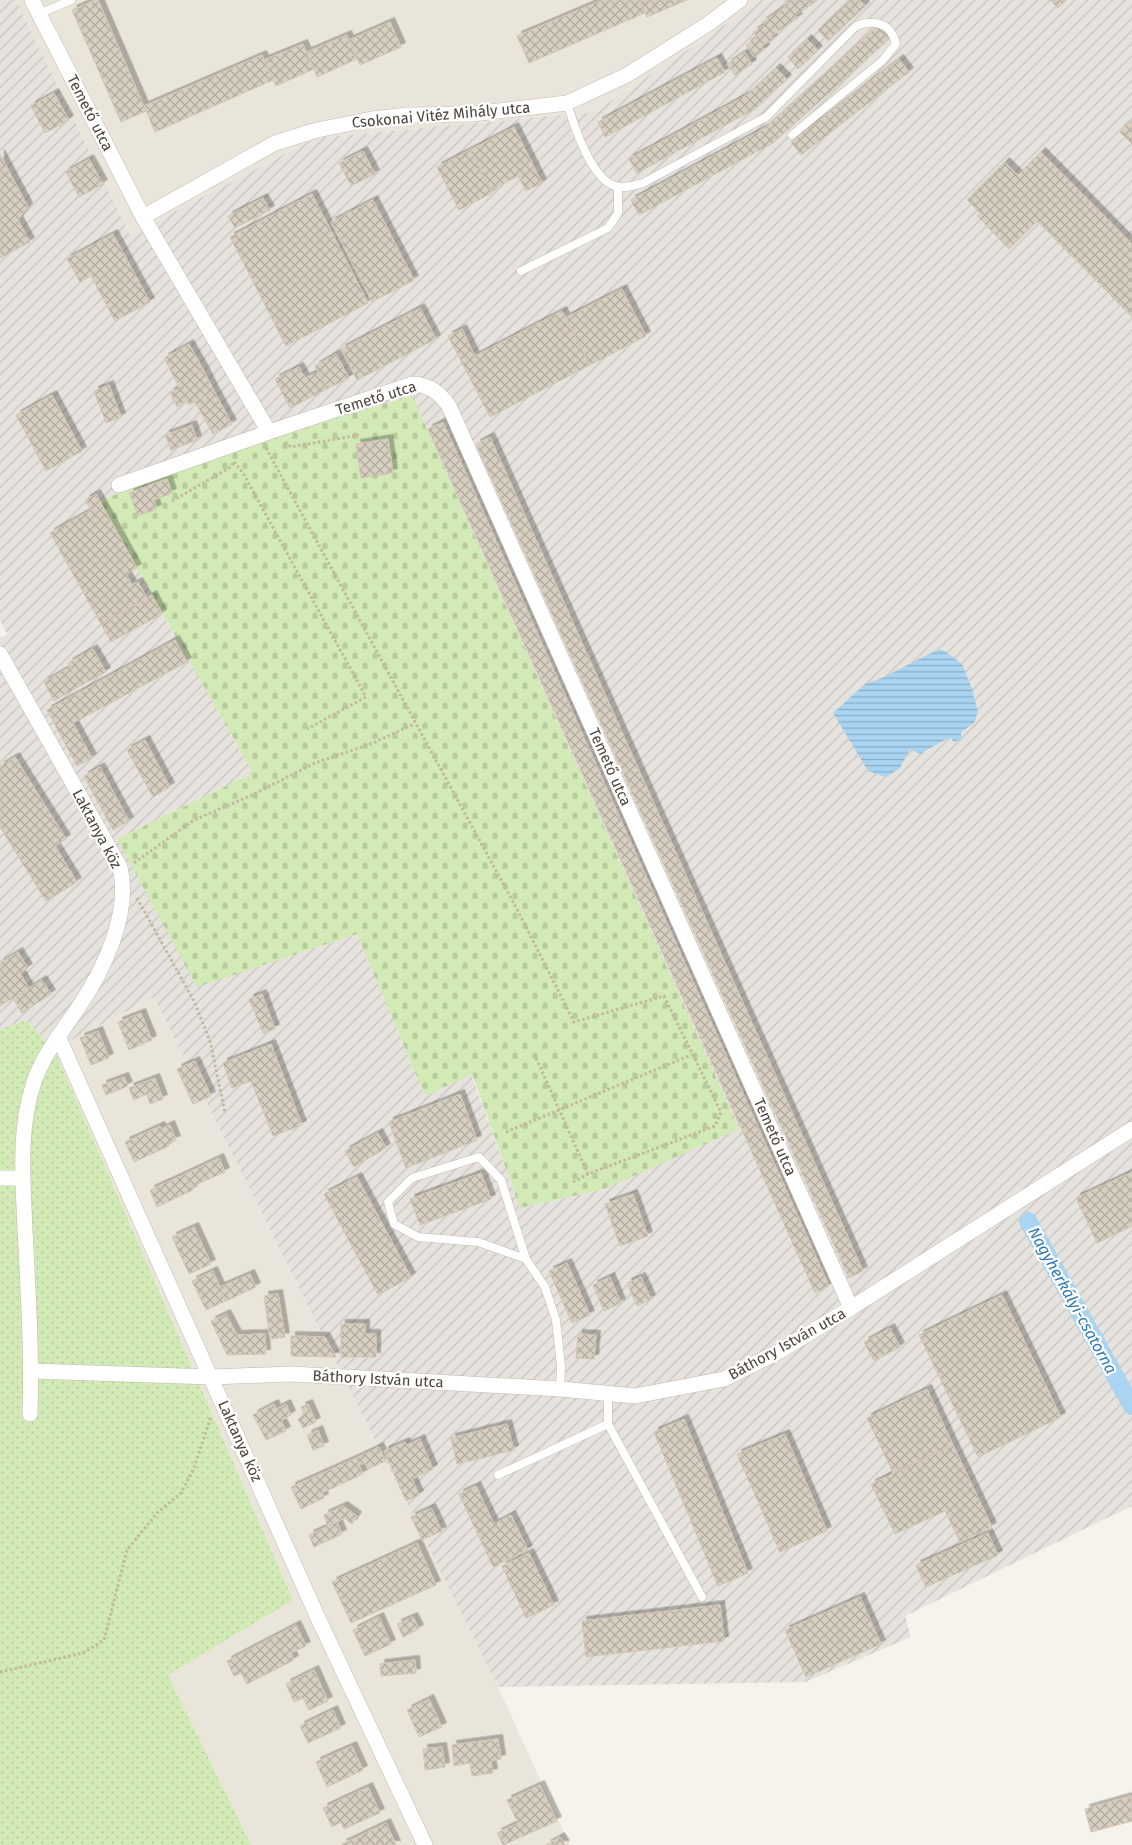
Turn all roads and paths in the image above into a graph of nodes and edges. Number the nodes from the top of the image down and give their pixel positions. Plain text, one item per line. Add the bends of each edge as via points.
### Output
1 (32, 0) edge
2 (71, 0) edge
3 (735, 1) edge
4 (40, 14) junction
5 (567, 102) junction
6 (792, 135) dead end
7 (618, 188) junction
8 (143, 217) junction
9 (521, 271) dead end
10 (359, 435) dead end
11 (270, 437) junction
12 (236, 457) dead end
13 (234, 462) junction
14 (120, 486) dead end
15 (172, 501) dead end
16 (0, 654) edge
17 (414, 724) junction
18 (307, 729) dead end
19 (120, 867) junction
20 (134, 892) dead end
21 (58, 1036) junction
22 (691, 1055) junction
23 (536, 1058) dead end
24 (560, 1110) junction
25 (225, 1113) dead end
26 (1132, 1129) edge
27 (506, 1132) dead end
28 (588, 1174) junction
29 (0, 1178) edge
30 (23, 1178) junction
31 (573, 1182) dead end
32 (526, 1259) junction
33 (851, 1308) junction
34 (32, 1371) junction
35 (212, 1377) junction
36 (560, 1389) junction
37 (218, 1393) junction
38 (608, 1393) junction
39 (30, 1414) dead end
40 (608, 1424) junction
41 (498, 1475) dead end
42 (702, 1597) dead end
43 (0, 1672) edge
44 (425, 1845) edge

1 - 4 street, Temető utca
2 - 4 lane
3 - 5 street, Csokonai Vitéz Mihály utca via 708,24 627,75
4 - 8 street, Temető utca
5 - 7 lane via 580,143 595,168
5 - 8 street, Csokonai Vitéz Mihály utca via 472,114 372,119 298,135 274,143
6 - 7 lane via 882,61 896,44 889,30 880,22 868,21 856,26 766,117 643,183
7 - 9 lane via 618,213 608,228
8 - 11 street, Temető utca
10 - 11 path via 291,447
11 - 14 street, Temető utca
11 - 17 path
11 - 33 street, Temető utca via 412,384 436,390 449,406
12 - 13 path
13 - 15 path via 231,468
13 - 18 path via 243,472 366,697
16 - 19 street, Laktanya köz
17 - 19 path via 315,763 194,820 140,860 125,868
17 - 22 path via 518,911 574,1022 664,996
19 - 21 street, Laktanya köz via 124,883 112,943 92,986
20 - 25 path via 194,1001 210,1041
21 - 30 street, Laktanya köz via 34,1082 25,1118
21 - 35 street, Laktanya köz
22 - 24 path
22 - 28 path via 721,1112 715,1126
23 - 24 path
24 - 27 path
24 - 28 path
26 - 33 street, Báthory István utca
28 - 31 path
29 - 30 street
30 - 34 street, Laktanya köz
32 - 32 lane via 501,1180 479,1157 412,1178 388,1202 394,1224 418,1237 478,1242
32 - 36 lane via 545,1287 556,1320
33 - 38 street, Báthory István utca via 778,1352 724,1379 636,1396
34 - 35 street, Báthory István utca
34 - 39 street, Laktanya köz
35 - 36 street, Báthory István utca via 292,1374
35 - 37 street, Laktanya köz
36 - 38 street, Báthory István utca
37 - 43 path via 194,1468 181,1493 157,1513 127,1550 104,1640 83,1654
37 - 44 street, Laktanya köz via 318,1618
38 - 40 lane
40 - 41 lane
40 - 42 lane

